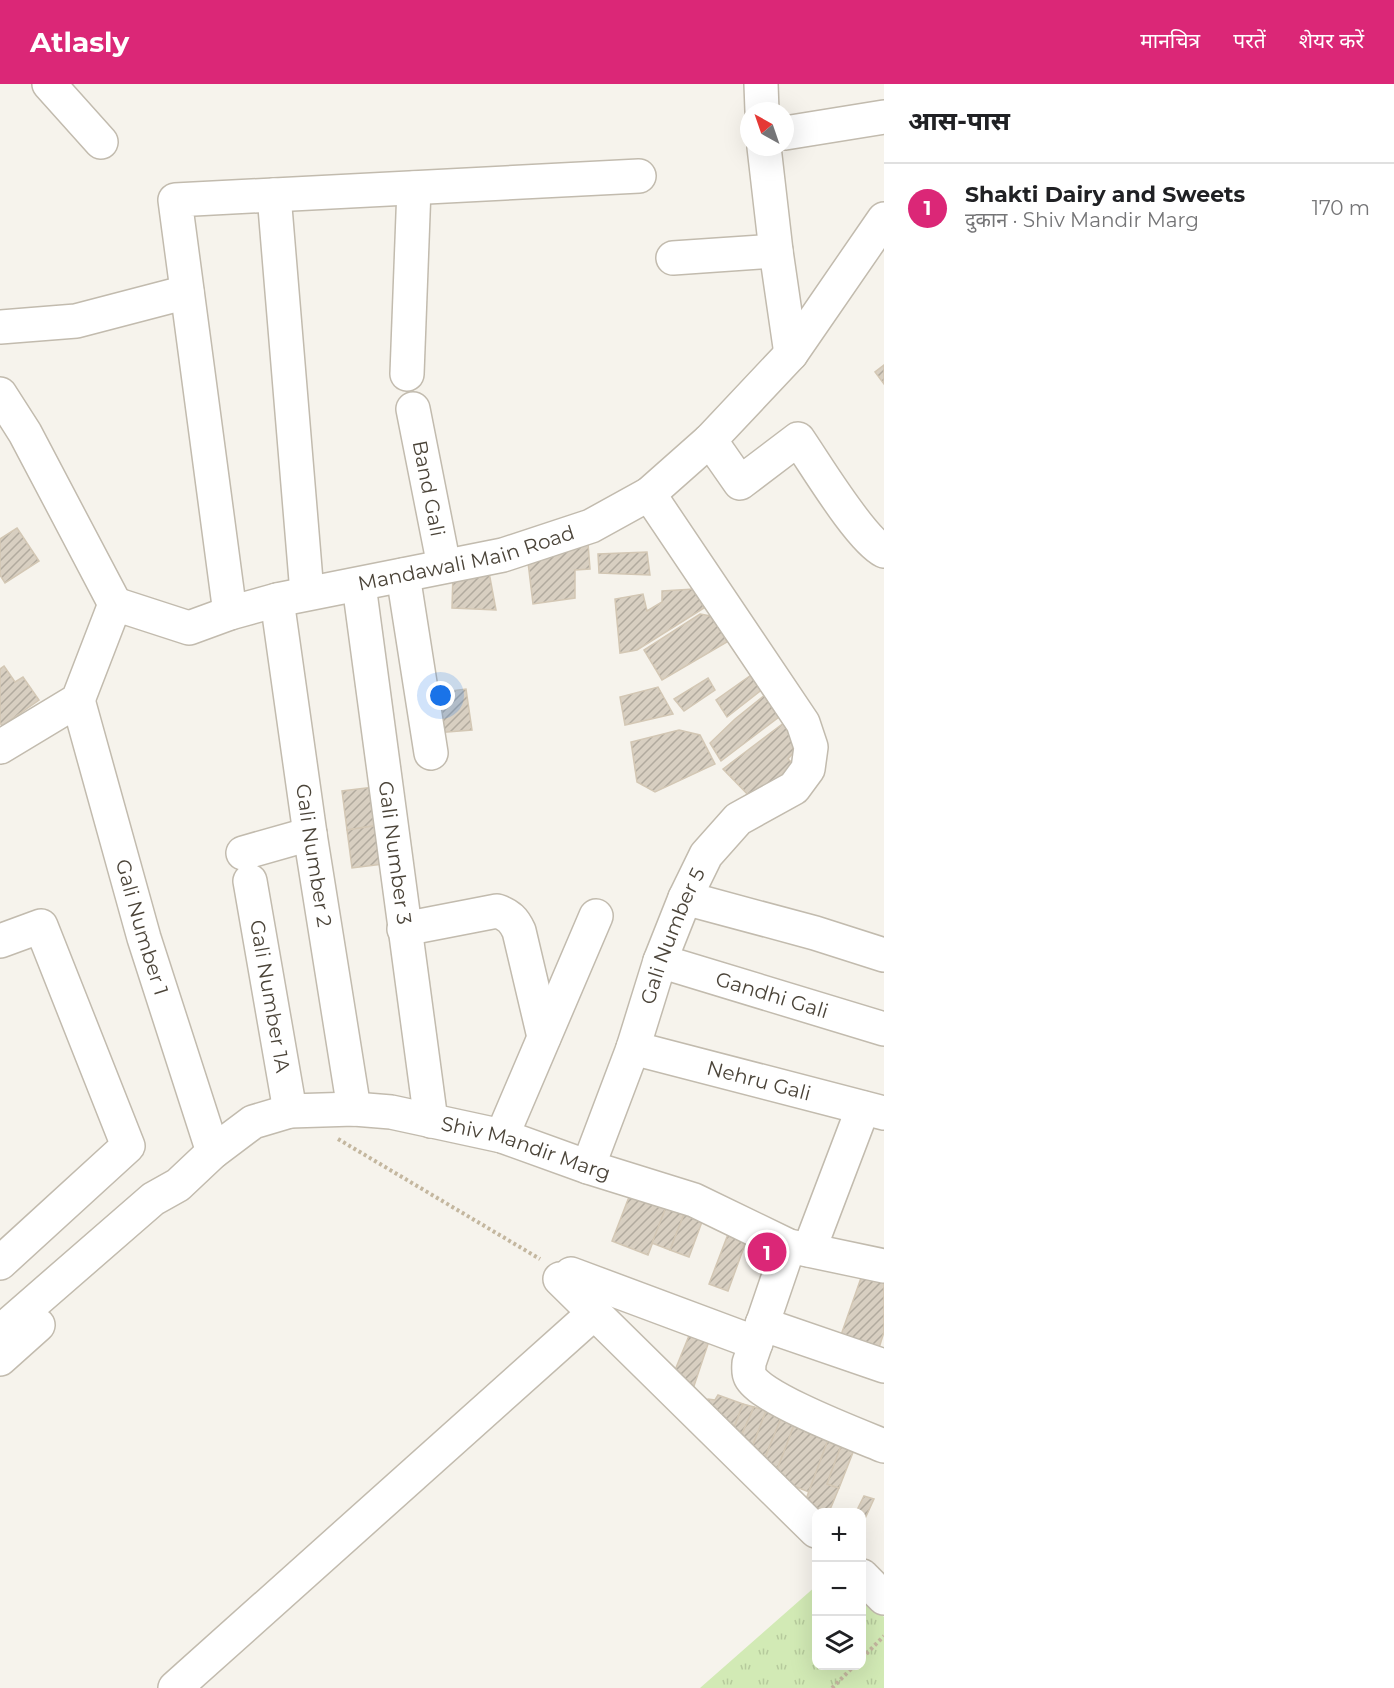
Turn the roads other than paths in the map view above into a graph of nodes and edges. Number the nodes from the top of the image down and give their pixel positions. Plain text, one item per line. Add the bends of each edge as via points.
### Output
1 (49, 84) edge
2 (761, 84) edge
3 (762, 102) edge
4 (884, 117) edge
5 (794, 132) edge
6 (101, 142) dead end
7 (765, 156) edge
8 (639, 176) dead end
9 (414, 188) junction
10 (274, 195) junction
11 (884, 219) edge
12 (776, 251) junction
13 (673, 258) dead end
14 (188, 292) junction
15 (0, 327) edge
16 (791, 354) junction
17 (407, 374) dead end
18 (0, 394) edge
19 (413, 409) dead end
20 (710, 440) junction
21 (649, 494) junction
22 (884, 551) edge
23 (444, 566) junction
24 (403, 575) junction
25 (359, 585) junction
26 (292, 596) junction
27 (115, 604) junction
28 (230, 613) junction
29 (78, 700) junction
30 (0, 747) edge
31 (430, 753) dead end
32 (309, 834) junction
33 (685, 897) junction
34 (596, 916) dead end
35 (404, 928) junction
36 (0, 941) edge
37 (884, 955) edge
38 (660, 961) junction
39 (884, 1029) edge
40 (544, 1037) junction
41 (633, 1048) junction
42 (354, 1109) junction
43 (290, 1111) junction
44 (873, 1111) edge
45 (431, 1121) junction
46 (502, 1136) junction
47 (213, 1152) junction
48 (588, 1167) junction
49 (178, 1185) junction
50 (799, 1248) junction
51 (0, 1263) edge
52 (884, 1266) edge
53 (585, 1321) dead end
54 (0, 1332) edge
55 (759, 1333) junction
56 (0, 1359) edge
57 (884, 1366) edge
58 (884, 1446) edge
59 (812, 1528) edge
60 (175, 1688) edge

1 - 6 street
2 - 3 street
4 - 5 street
7 - 12 street
8 - 9 street
9 - 10 street
9 - 17 street
10 - 14 street via 176,200
10 - 26 street, Gali Number 2
11 - 16 street, Mandawali Main Road
12 - 13 street
12 - 16 street
14 - 15 street via 76,321
14 - 28 street
16 - 20 street, Mandawali Main Road
18 - 27 street via 25,433
19 - 23 street, Band Gali
20 - 21 street, Mandawali Main Road
20 - 22 street via 740,483 798,440 861,530
21 - 23 street, Mandawali Main Road via 591,526 503,555
21 - 33 street, Gali Number 5 via 803,723 811,747 808,769 794,788 738,819 706,855
23 - 24 street, Mandawali Main Road
24 - 25 street, Mandawali Main Road
24 - 31 street
25 - 26 street, Mandawali Main Road
25 - 35 street, Gali Number 3
26 - 28 street, Mandawali Main Road
26 - 32 street, Gali Number 2
27 - 28 street, Mandawali Main Road via 189,628
27 - 29 street
29 - 30 street
29 - 47 street, Gali Number 1 via 144,938
32 - 42 street, Gali Number 2
32 - 43 street, Gali Number 1A via 246,867
33 - 37 street
33 - 38 street, Gali Number 5
34 - 40 street
35 - 40 street via 498,912 508,914 519,931
35 - 45 street, Gali Number 3
36 - 51 street via 41,926 128,1146
38 - 39 street, Gandhi Gali
38 - 41 street, Gali Number 5
40 - 46 street
41 - 44 street, Nehru Gali
41 - 48 street, Gali Number 5
42 - 43 street, Shiv Mandir Marg
42 - 45 street, Shiv Mandir Marg
43 - 47 street, Shiv Mandir Marg via 253,1122
44 - 50 street
45 - 46 street, Shiv Mandir Marg
46 - 48 street, Shiv Mandir Marg
47 - 49 street, Shiv Mandir Marg
48 - 50 street, Shiv Mandir Marg via 694,1200
49 - 54 street, Shiv Mandir Marg via 153,1199
49 - 56 street, Shiv Mandir Marg via 165,1213
50 - 52 street, Shiv Mandir Marg
50 - 55 street
53 - 60 street
55 - 57 street
55 - 58 street via 749,1363 750,1377 757,1386 791,1406
55 - 59 street via 566,1277

